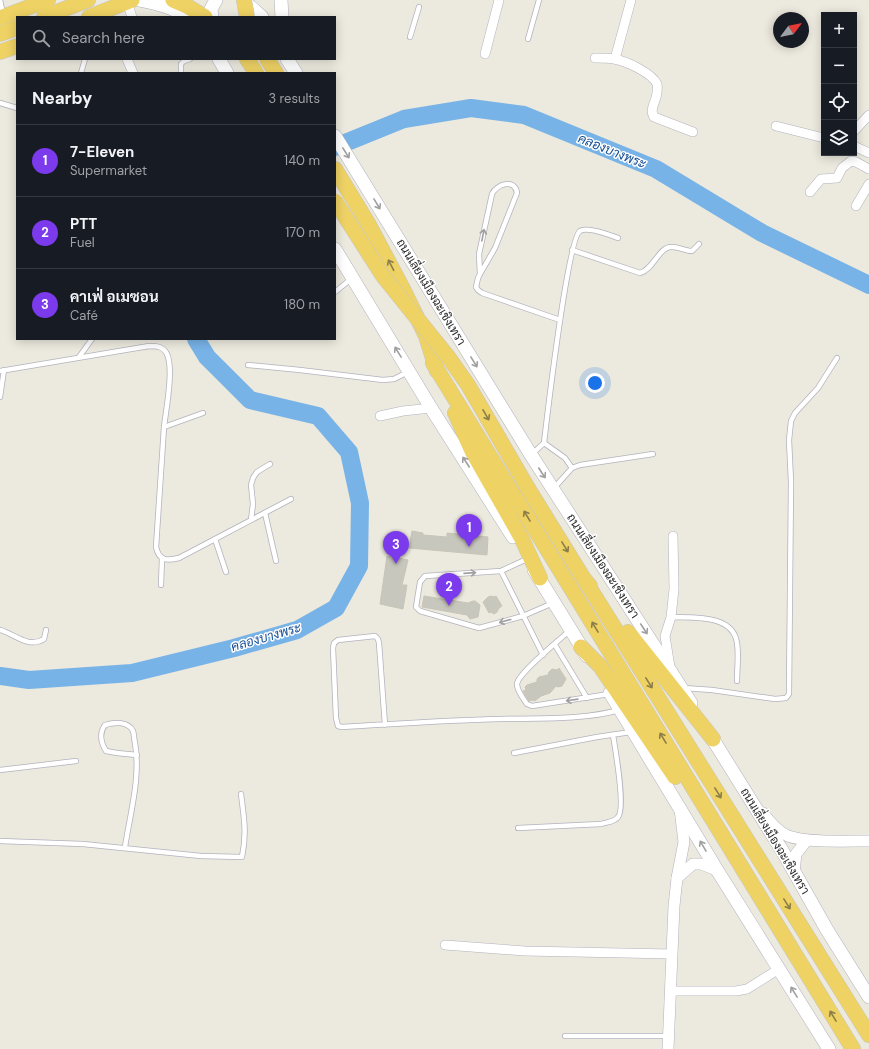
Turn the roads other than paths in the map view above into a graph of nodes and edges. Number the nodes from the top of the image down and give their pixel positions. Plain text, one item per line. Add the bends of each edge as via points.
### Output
1 (0, 0) edge
2 (48, 0) edge
3 (88, 0) edge
4 (173, 0) edge
5 (216, 0) edge
6 (244, 0) edge
7 (281, 0) edge
8 (499, 0) edge
9 (539, 0) edge
10 (631, 0) edge
11 (133, 1) edge
12 (418, 7) dead end
13 (47, 16) edge
14 (94, 16) edge
15 (132, 16) edge
16 (185, 16) edge
17 (204, 16) edge
18 (212, 16) edge
19 (247, 16) edge
20 (261, 16) edge
21 (282, 16) edge
22 (2, 18) edge
23 (16, 28) edge
24 (0, 34) edge
25 (410, 37) dead end
26 (528, 39) dead end
27 (16, 46) edge
28 (0, 52) edge
29 (485, 54) dead end
30 (595, 58) dead end
31 (615, 59) junction
32 (85, 60) edge
33 (128, 60) edge
34 (187, 60) edge
35 (220, 60) edge
36 (224, 60) edge
37 (248, 60) edge
38 (268, 60) edge
39 (288, 60) edge
40 (81, 72) edge
41 (133, 72) edge
42 (181, 72) edge
43 (227, 72) edge
44 (228, 72) edge
45 (255, 72) edge
46 (275, 72) edge
47 (295, 72) edge
48 (0, 103) edge
49 (16, 108) edge
50 (869, 115) edge
51 (776, 126) dead end
52 (857, 127) edge
53 (693, 132) dead end
54 (821, 137) edge
55 (336, 138) edge
56 (857, 147) edge
57 (869, 153) edge
58 (869, 169) edge
59 (336, 171) edge
60 (869, 184) edge
61 (810, 192) dead end
62 (336, 203) edge
63 (856, 206) dead end
64 (618, 238) dead end
65 (699, 244) dead end
66 (572, 250) junction
67 (336, 252) edge
68 (480, 274) junction
69 (352, 278) junction
70 (336, 291) edge
71 (560, 320) junction
72 (91, 340) edge
73 (79, 358) junction
74 (838, 358) dead end
75 (433, 363) junction
76 (248, 365) dead end
77 (2, 371) edge
78 (410, 372) junction
79 (0, 397) edge
80 (431, 408) junction
81 (203, 413) dead end
82 (380, 416) dead end
83 (164, 427) junction
84 (544, 443) junction
85 (653, 454) dead end
86 (531, 455) junction
87 (270, 464) dead end
88 (572, 468) junction
89 (553, 489) junction
90 (291, 500) dead end
91 (265, 513) junction
92 (251, 520) junction
93 (673, 536) dead end
94 (215, 539) junction
95 (162, 558) junction
96 (527, 559) junction
97 (276, 561) dead end
98 (501, 571) junction
99 (226, 572) dead end
100 (540, 578) junction
101 (584, 578) junction
102 (161, 585) dead end
103 (554, 602) junction
104 (523, 616) junction
105 (671, 616) junction
106 (0, 630) edge
107 (46, 630) dead end
108 (570, 630) junction
109 (555, 645) junction
110 (581, 647) junction
111 (543, 655) junction
112 (670, 669) junction
113 (737, 681) dead end
114 (682, 688) junction
115 (611, 694) junction
116 (586, 698) junction
117 (620, 710) junction
118 (385, 725) junction
119 (633, 732) junction
120 (613, 735) junction
121 (713, 739) junction
122 (514, 753) dead end
123 (137, 755) junction
124 (76, 761) dead end
125 (0, 770) edge
126 (734, 774) junction
127 (241, 794) dead end
128 (679, 806) junction
129 (518, 828) dead end
130 (807, 840) junction
131 (0, 841) edge
132 (869, 841) edge
133 (125, 847) junction
134 (716, 870) junction
135 (794, 871) junction
136 (677, 878) junction
137 (444, 945) dead end
138 (790, 946) junction
139 (672, 954) junction
140 (779, 969) junction
141 (671, 991) junction
142 (869, 997) edge
143 (869, 1035) edge
144 (565, 1036) dead end
145 (669, 1036) junction
146 (668, 1049) edge
147 (829, 1049) edge
148 (853, 1049) edge

1 - 22 lane
2 - 22 highway
3 - 13 highway
4 - 17 highway
5 - 18 main road
6 - 19 highway, bridge
6 - 20 main road
7 - 21 main road
8 - 29 street
9 - 26 lane
10 - 31 street
11 - 14 highway
11 - 15 street
11 - 16 main road via 161,4
12 - 25 lane
23 - 24 highway
27 - 28 highway
30 - 31 street
31 - 53 street via 636,66 657,83 657,96 652,110 654,117
32 - 40 lane
33 - 41 street
34 - 42 lane via 181,64
35 - 43 main road
36 - 44 main road
37 - 45 highway
38 - 46 highway
39 - 47 main road
48 - 49 lane
50 - 52 street
51 - 54 street
55 -> 86 main road, ถนนเลี่ยงเมืองฉะเชิงเทรา
56 - 57 street
58 - 61 street via 851,161 842,168 837,178 821,179
75 -> 59 highway via 422,330 403,289
60 - 63 street
62 -> 101 highway, bridge via 383,276 468,385
64 - 66 lane via 587,229 582,230 578,232
65 - 66 lane via 692,251 670,246 648,270 640,273
66 - 71 lane
67 - 69 main road
68 -> 68 lane via 480,254 494,188 513,184 517,193 495,248
68 - 71 lane via 476,283 478,290
69 - 70 lane
78 -> 69 main road
71 - 84 lane
72 - 73 lane
73 - 77 lane
73 - 83 lane via 149,346 162,347 169,360 169,387
74 - 114 lane via 818,388 799,409 792,421 789,440 789,694 786,698 775,699
75 - 100 highway via 472,452 522,539
138 -> 75 highway
76 - 78 lane via 383,380
77 - 79 lane
78 - 80 main road
80 - 82 street
96 -> 80 main road
81 - 83 lane
83 - 95 lane via 156,547 157,554
84 - 86 lane
84 - 88 lane via 565,458
85 - 88 lane
86 -> 89 main road, ถนนเลี่ยงเมืองฉะเชิงเทรา
87 - 92 lane via 257,472 253,478
88 - 89 lane
89 -> 112 main road, ถนนเลี่ยงเมืองฉะเชิงเทรา
90 - 91 lane
91 - 92 lane
91 - 97 lane
92 - 94 lane
93 - 105 street via 674,589
94 - 95 lane via 179,558
94 - 99 lane
95 - 102 lane
96 - 98 lane
96 - 100 main road
98 - 104 lane
104 -> 98 lane via 479,628 420,611 416,607 420,582 425,576
100 - 103 main road
101 - 121 highway
101 -> 143 highway, ถนนเลี่ยงเมืองฉะเชิงเทรา
103 - 104 lane
103 - 108 main road
104 - 111 lane
105 - 112 street via 665,636
105 - 113 lane via 714,620 727,625 734,632 737,643
106 - 107 lane via 26,643 40,642 44,639
108 - 109 lane
108 - 110 main road
109 - 111 lane
109 - 116 lane
110 - 115 main road
110 - 138 highway via 600,666
116 -> 111 lane via 532,706 527,704 517,686 518,680
112 - 114 main road, ถนนเลี่ยงเมืองฉะเชิงเทรา
114 - 121 main road, ถนนเลี่ยงเมืองฉะเชิงเทรา
115 - 116 lane
115 - 117 main road
117 - 118 lane via 605,714
117 - 119 main road
118 - 118 lane via 378,639 375,636 338,640 332,648 338,726
119 - 120 lane
119 - 128 main road
120 - 122 lane
120 - 129 lane via 621,801 619,817 601,824
121 - 126 main road, ถนนเลี่ยงเมืองฉะเชิงเทรา
123 - 123 lane via 106,751 101,734 105,725 118,723 130,726
123 - 133 lane via 137,772
124 - 125 lane
126 - 130 street via 776,827 788,836
126 - 135 main road, ถนนเลี่ยงเมืองฉะเชิงเทรา
127 - 133 lane via 245,832 242,857 201,856
134 -> 128 main road
128 - 136 street via 684,842
130 - 132 street
130 - 135 street via 796,854
131 - 133 lane
134 - 136 street via 693,864
134 - 140 main road
135 - 142 main road, ถนนเลี่ยงเมืองฉะเชิงเทรา
136 - 139 street
137 - 139 street via 525,951
148 -> 138 highway
139 - 141 street
140 - 141 street via 747,988 736,991
147 -> 140 main road
141 - 145 street
144 - 145 lane
145 - 146 street

